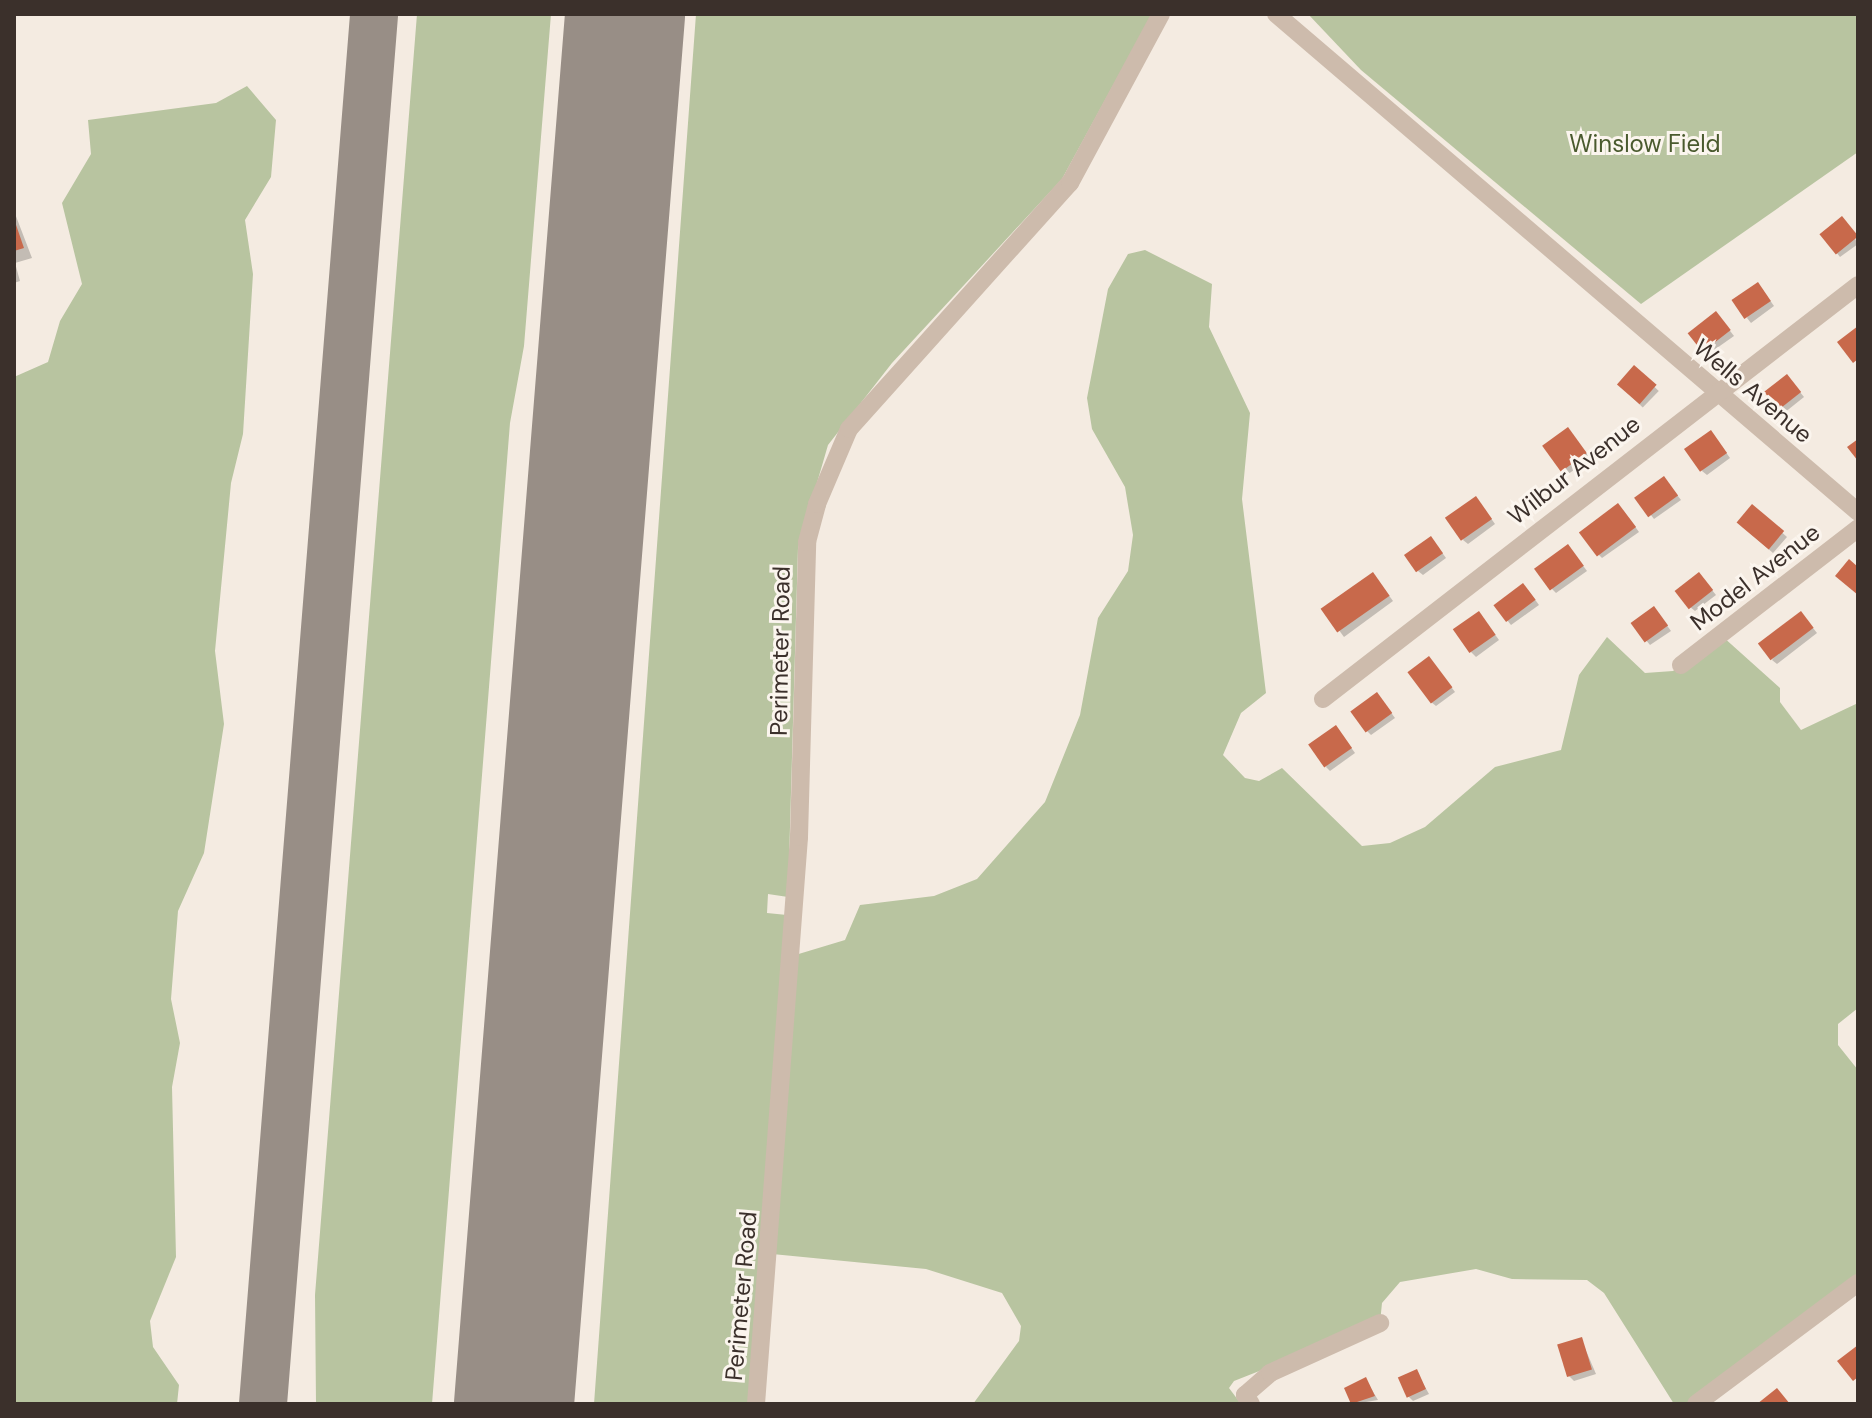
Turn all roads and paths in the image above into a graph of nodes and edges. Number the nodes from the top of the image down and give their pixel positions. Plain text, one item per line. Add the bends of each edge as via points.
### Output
1 (1161, 14) edge
2 (1276, 14) edge
3 (1858, 285) edge
4 (1716, 391) junction
5 (1858, 512) edge
6 (1858, 528) edge
7 (1681, 665) dead end
8 (1323, 699) dead end
9 (1858, 1283) edge
10 (1380, 1323) dead end
11 (1248, 1399) edge
12 (756, 1404) edge
13 (1696, 1404) edge

1 - 12 street, Perimeter Road via 1070,183 849,429 817,504 807,542 799,837
2 - 4 street, Wells Avenue
3 - 4 street, Wilbur Avenue
4 - 5 street, Wells Avenue
4 - 8 street, Wilbur Avenue
6 - 7 street, Model Avenue
9 - 13 street
10 - 11 street via 1311,1350

